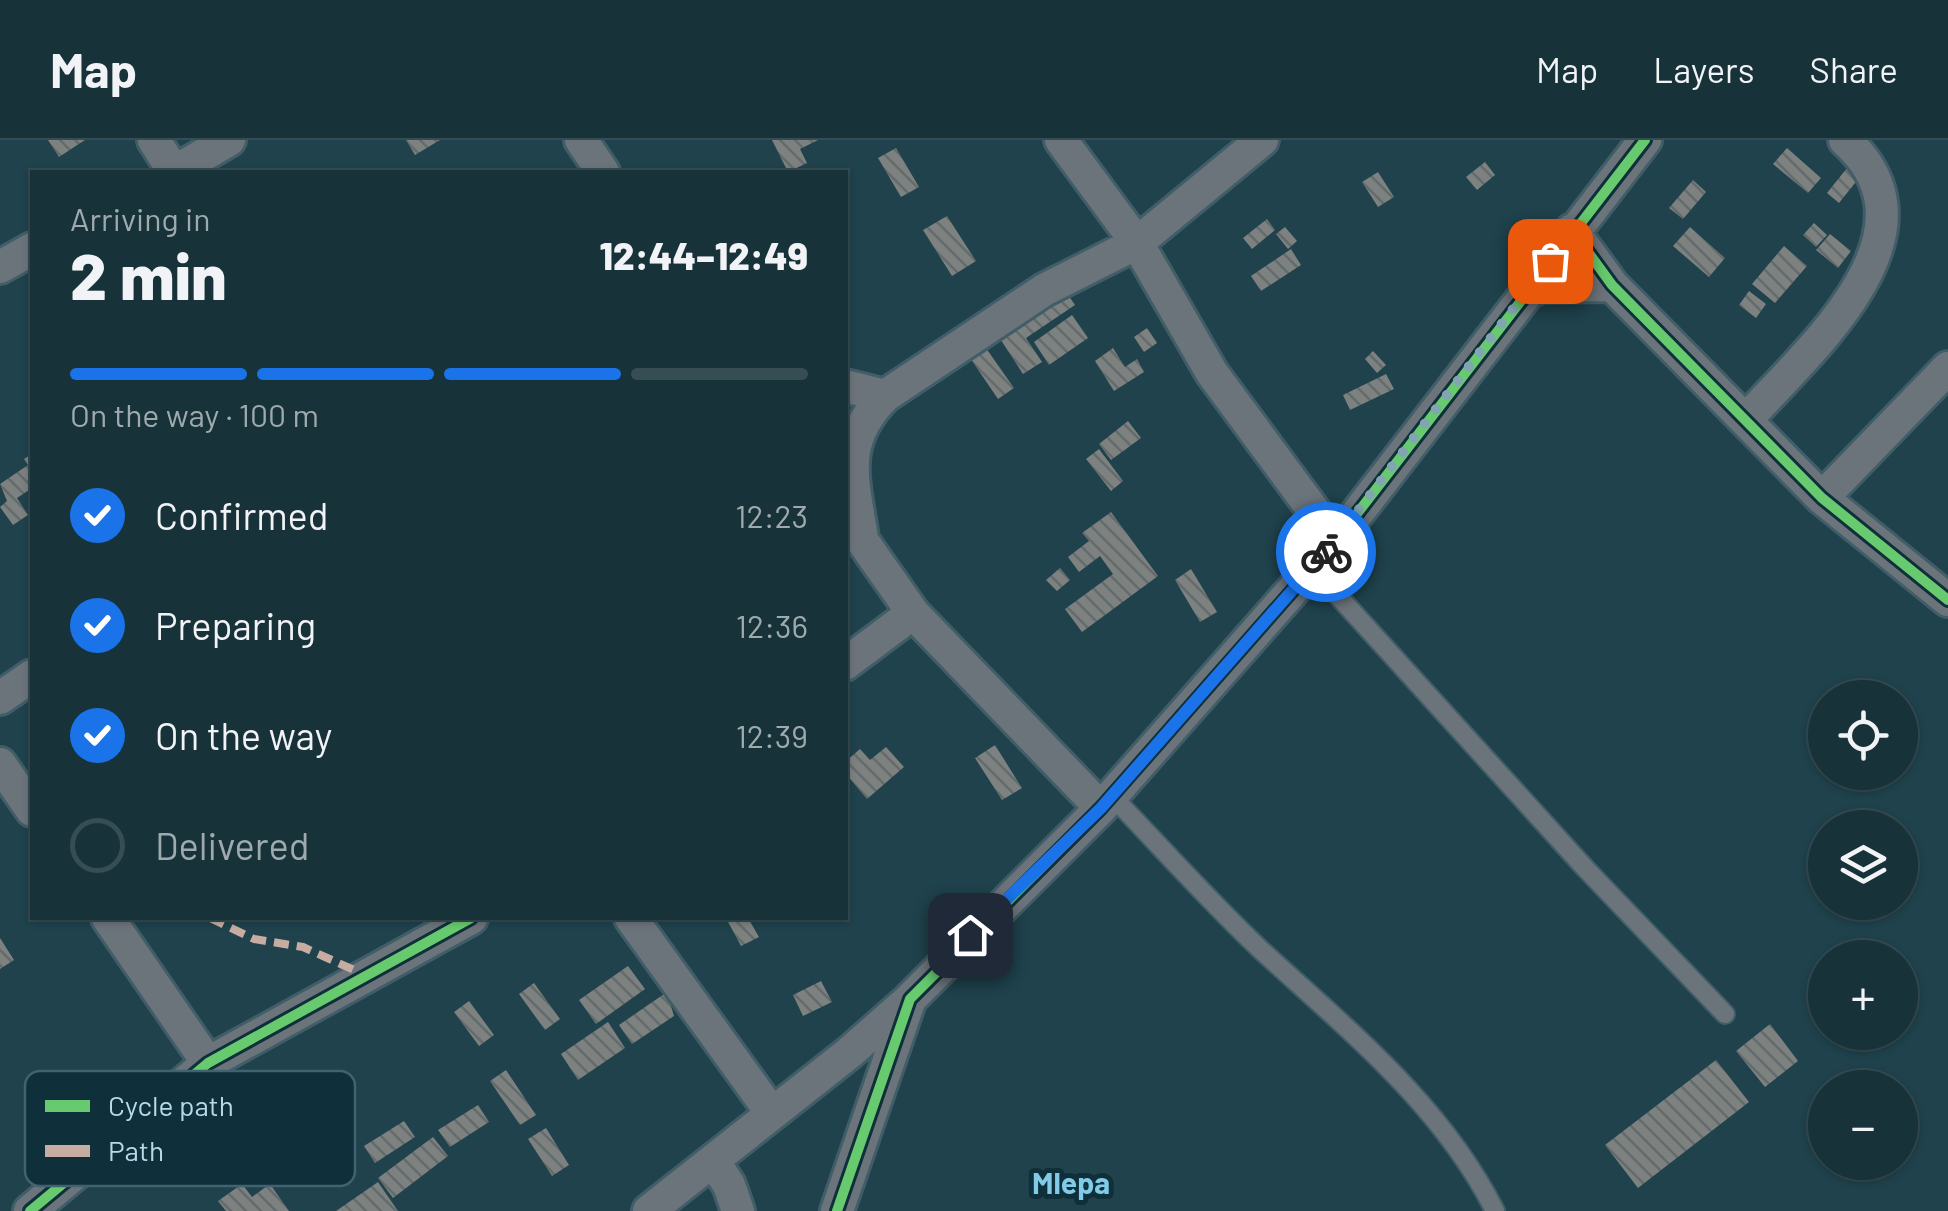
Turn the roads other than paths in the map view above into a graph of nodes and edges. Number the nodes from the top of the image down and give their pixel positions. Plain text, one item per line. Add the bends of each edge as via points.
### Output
1 (154, 140) edge
2 (230, 140) edge
3 (582, 140) edge
4 (1061, 140) edge
5 (1262, 140) edge
6 (1645, 140) edge
7 (1845, 140) edge
8 (173, 170) edge
9 (178, 170) edge
10 (602, 170) edge
11 (1572, 230) junction
12 (1137, 243) junction
13 (30, 250) edge
14 (0, 267) edge
15 (1612, 285) junction
16 (1528, 292) junction
17 (1948, 368) edge
18 (848, 387) edge
19 (886, 396) junction
20 (1746, 420) junction
21 (1822, 498) junction
22 (853, 527) edge
23 (1336, 541) junction
24 (1312, 566) junction
25 (1948, 600) edge
26 (913, 613) junction
27 (848, 662) edge
28 (30, 677) edge
29 (0, 698) edge
30 (0, 764) edge
31 (1106, 802) junction
32 (30, 807) edge
33 (109, 920) edge
34 (467, 920) edge
35 (632, 920) edge
36 (910, 998) junction
37 (1725, 1014) dead end
38 (208, 1063) junction
39 (198, 1071) edge
40 (771, 1112) junction
41 (714, 1162) junction
42 (60, 1186) edge
43 (30, 1211) edge
44 (649, 1211) edge
45 (738, 1211) edge
46 (836, 1211) edge
47 (1495, 1211) edge

1 - 8 street
2 - 9 street
3 - 10 street
4 - 12 street
5 - 12 street
6 - 11 street
7 - 20 street via 1886,195 1885,234 1873,271 1844,314
11 - 15 street
11 - 16 street
12 - 19 street via 1044,290
12 - 23 street via 1212,373
13 - 14 street
15 - 16 street
15 - 20 street
16 - 23 street
17 - 21 street
18 - 19 street
19 - 22 street via 864,416 854,437
20 - 21 street
21 - 25 street
22 - 26 street
23 - 24 street
24 - 31 street
24 - 37 lane
26 - 27 street
26 - 31 street
28 - 29 street
30 - 32 street
31 - 36 street
31 - 47 lane via 1428,1109 1478,1176
33 - 38 street
34 - 38 street
35 - 40 street
36 - 40 street
36 - 46 street
38 - 39 street
40 - 41 street
41 - 44 street
41 - 45 street
42 - 43 street

